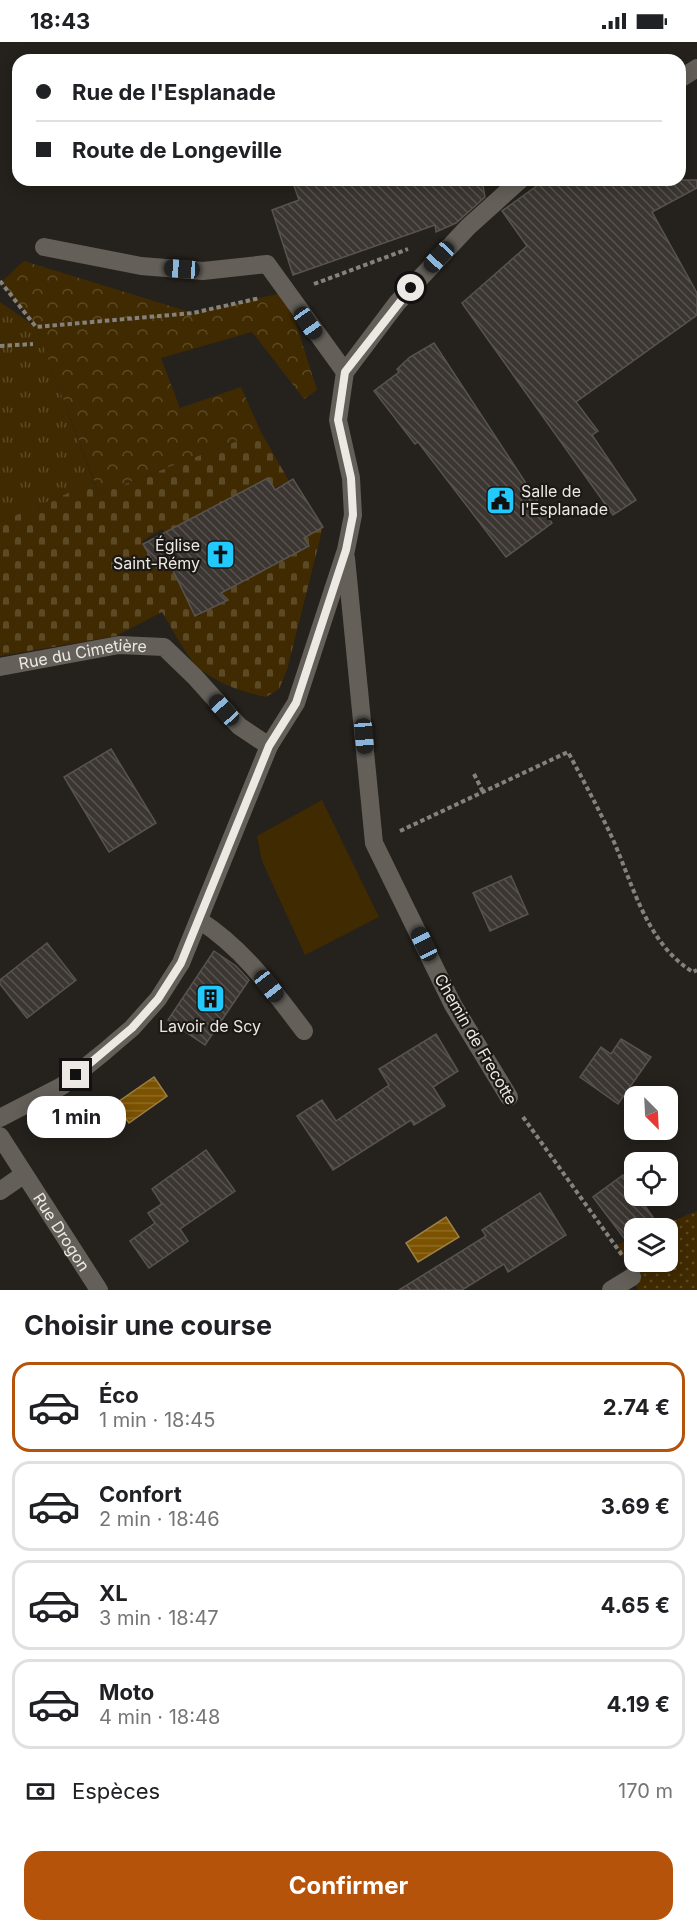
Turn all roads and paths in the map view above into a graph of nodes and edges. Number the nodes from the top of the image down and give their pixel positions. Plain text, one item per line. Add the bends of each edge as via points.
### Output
1 (513, 186) edge
2 (44, 247) dead end
3 (0, 281) edge
4 (54, 324) dead end
5 (33, 344) dead end
6 (0, 346) edge
7 (345, 372) junction
8 (346, 550) junction
9 (0, 667) edge
10 (269, 746) junction
11 (474, 774) dead end
12 (483, 792) junction
13 (374, 843) junction
14 (200, 920) junction
15 (697, 970) edge
16 (304, 1031) dead end
17 (509, 1097) joint
18 (0, 1118) edge
19 (0, 1136) edge
20 (23, 1175) junction
21 (0, 1191) edge
22 (632, 1277) joint
23 (99, 1290) edge
24 (611, 1290) edge

1 - 7 street via 484,211 397,303
2 - 7 street via 151,267 202,271 267,264
3 - 4 path via 36,327
5 - 6 path
7 - 8 street via 338,420 351,478 353,515
8 - 10 street via 296,703
8 - 13 street, Chemin de Frecotte
9 - 10 street, Rue du Cimetière via 119,645 164,647 239,726
10 - 14 street
11 - 12 path
12 - 13 path
12 - 15 path via 568,752 609,831 644,916 678,963 693,972
13 - 17 street, Chemin de Frecotte via 453,1005
14 - 16 street via 226,937
14 - 18 street via 181,963 158,999 132,1028 62,1086
17 - 22 path, Chemin de Frecotte via 617,1245
19 - 20 street
20 - 21 street
20 - 23 street, Rue Drogon
22 - 24 street

